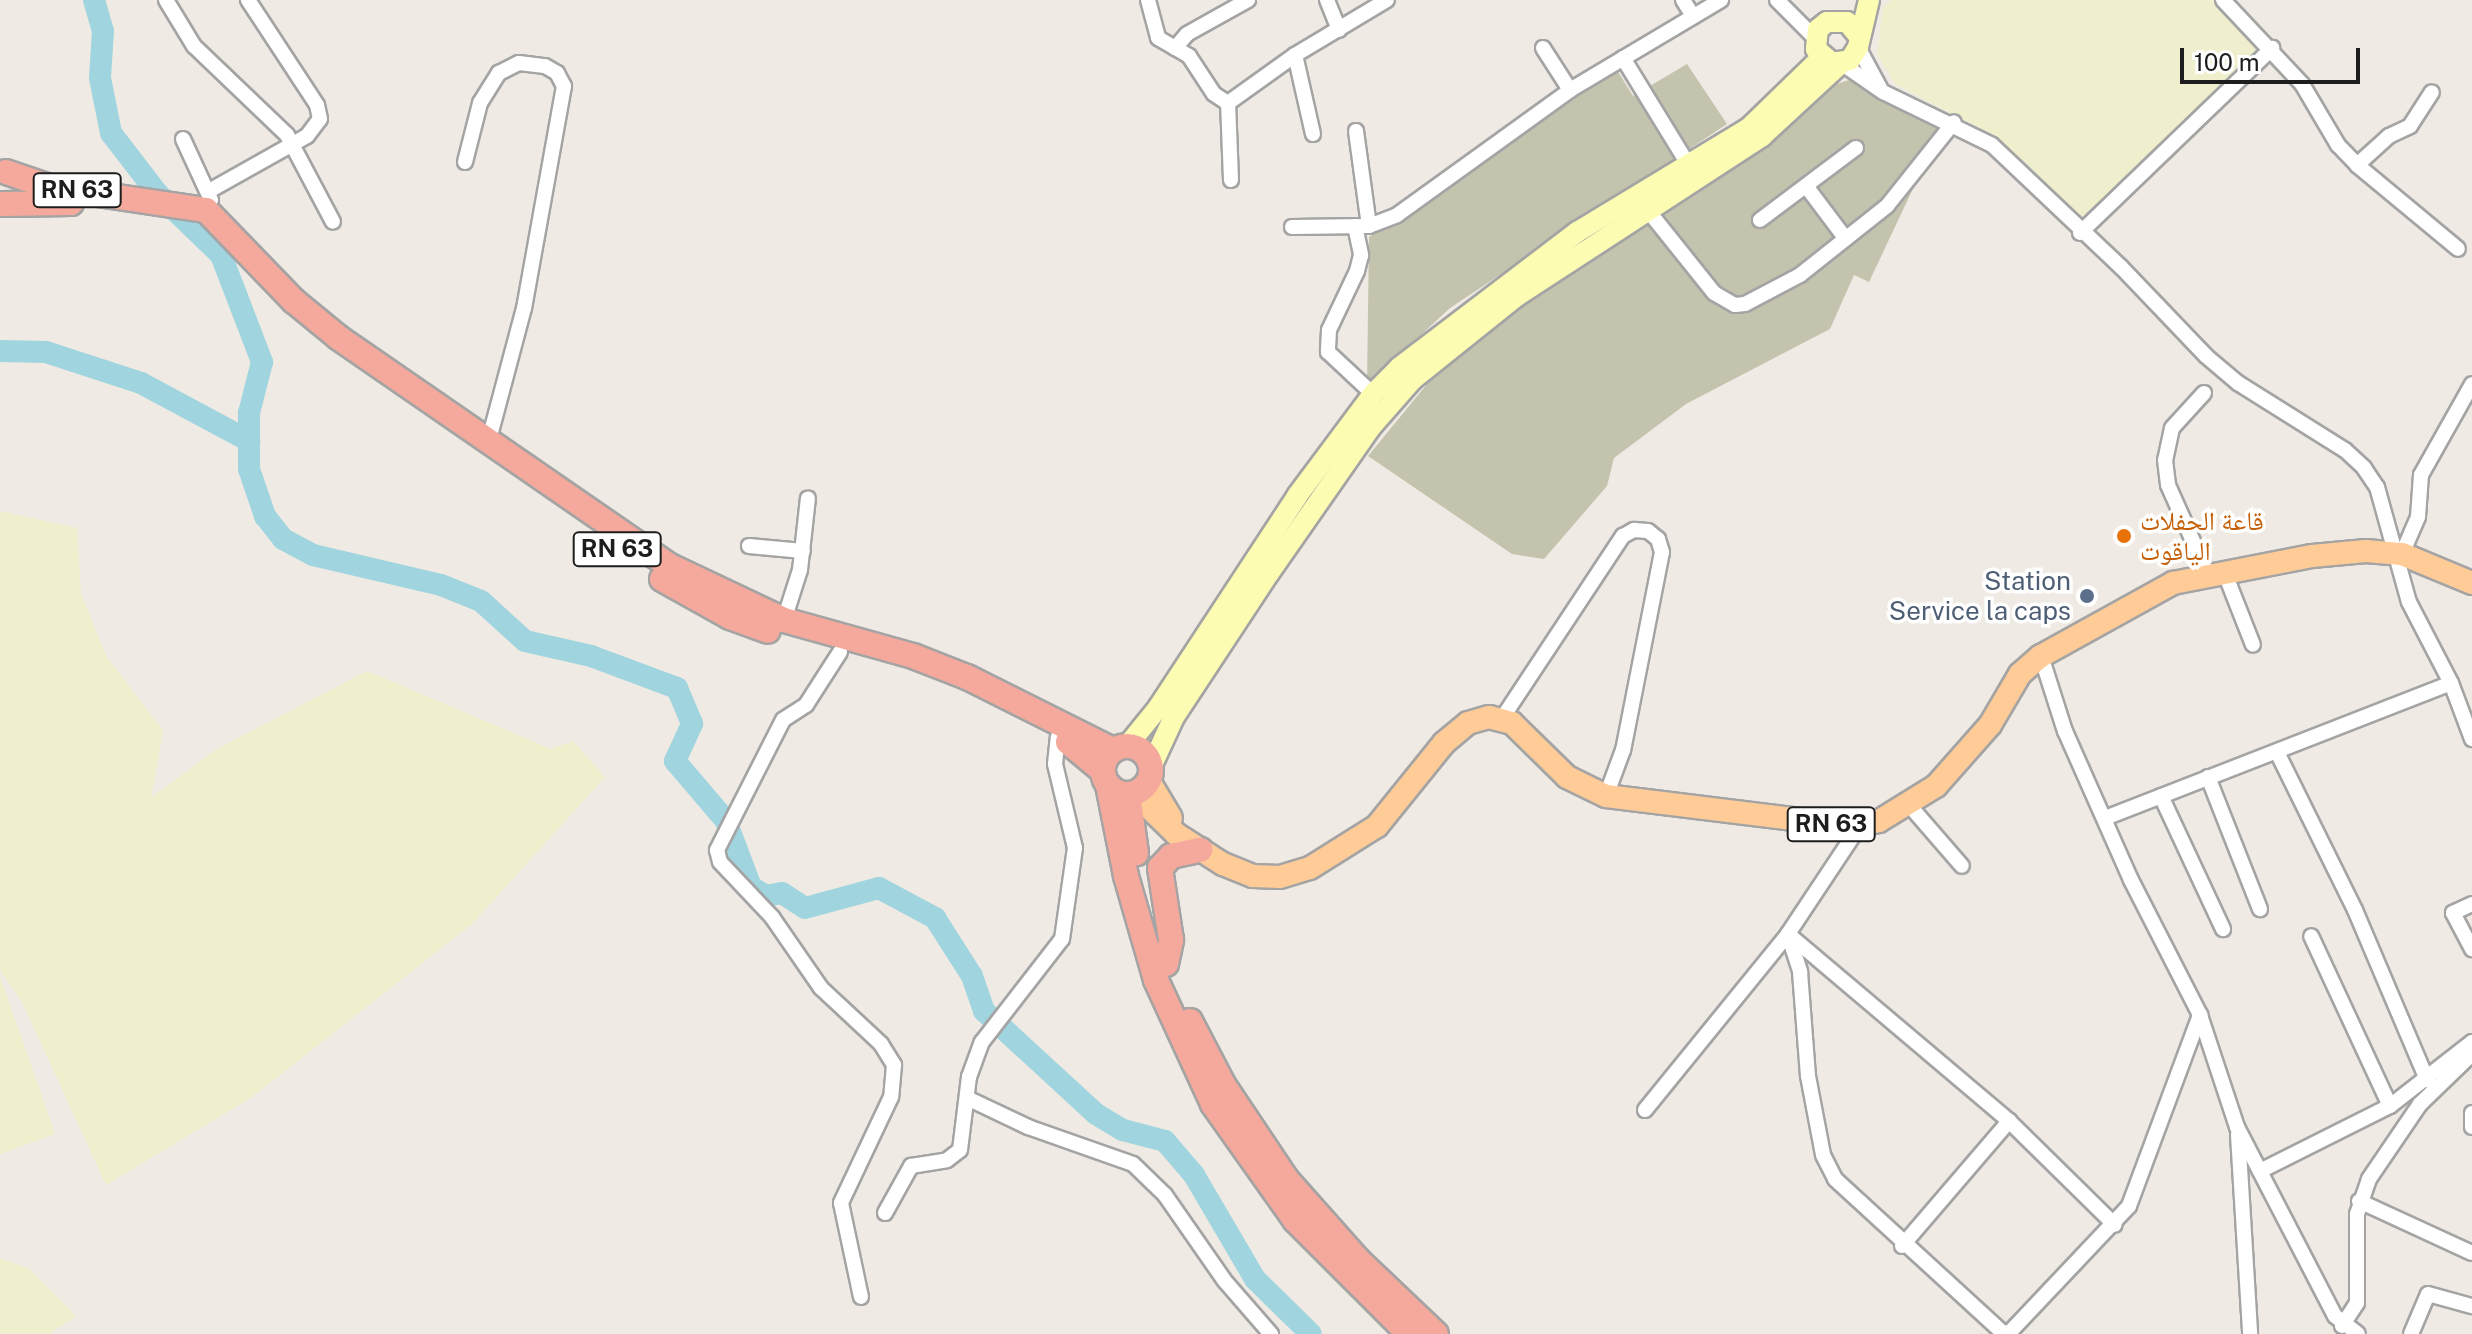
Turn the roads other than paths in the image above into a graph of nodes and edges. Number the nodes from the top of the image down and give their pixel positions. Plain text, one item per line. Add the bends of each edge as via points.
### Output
1 (166, 0) edge
2 (248, 0) edge
3 (1148, 0) edge
4 (1248, 0) edge
5 (1327, 0) edge
6 (1387, 0) edge
7 (1683, 0) edge
8 (1721, 0) edge
9 (1777, 0) edge
10 (1838, 0) edge
11 (1869, 0) edge
12 (2227, 2) edge
13 (1693, 16) junction
14 (1339, 30) junction
15 (1858, 41) junction
16 (1175, 48) junction
17 (1543, 48) dead end
18 (2272, 48) junction
19 (1829, 49) junction
20 (1295, 55) junction
21 (1623, 58) junction
22 (1570, 90) junction
23 (1883, 92) junction
24 (2432, 92) dead end
25 (1228, 103) junction
26 (1954, 122) junction
27 (1356, 131) dead end
28 (1313, 134) dead end
29 (183, 139) dead end
30 (293, 144) junction
31 (1856, 148) dead end
32 (465, 162) dead end
33 (1688, 164) junction
34 (2357, 165) junction
35 (3, 168) edge
36 (1231, 180) dead end
37 (1806, 186) junction
38 (149, 205) junction
39 (2, 206) edge
40 (203, 207) junction
41 (1646, 208) junction
42 (1760, 220) dead end
43 (333, 222) dead end
44 (1362, 226) junction
45 (1292, 227) dead end
46 (2080, 233) junction
47 (1846, 239) junction
48 (2458, 249) dead end
49 (2472, 384) edge
50 (2204, 393) dead end
51 (1374, 403) junction
52 (489, 440) junction
53 (808, 498) dead end
54 (749, 546) dead end
55 (803, 551) junction
56 (2400, 554) junction
57 (2216, 573) junction
58 (2472, 583) edge
59 (784, 620) junction
60 (2253, 645) dead end
61 (840, 652) junction
62 (2041, 656) junction
63 (2451, 683) junction
64 (1501, 720) junction
65 (1058, 737) junction
66 (2472, 739) edge
67 (2277, 752) junction
68 (1127, 773) junction
69 (2208, 777) junction
70 (1606, 796) junction
71 (2161, 796) junction
72 (1910, 806) junction
73 (2105, 818) junction
74 (1861, 824) junction
75 (1194, 846) junction
76 (1962, 866) dead end
77 (2472, 904) edge
78 (2260, 909) dead end
79 (2223, 929) dead end
80 (1788, 934) junction
81 (2311, 936) dead end
82 (2472, 949) edge
83 (1166, 964) junction
84 (2200, 1015) junction
85 (2472, 1042) edge
86 (2469, 1062) edge
87 (2427, 1080) junction
88 (967, 1098) junction
89 (2390, 1106) junction
90 (1645, 1110) dead end
91 (2472, 1113) edge
92 (2009, 1121) junction
93 (2237, 1127) junction
94 (2472, 1127) edge
95 (2260, 1171) junction
96 (2359, 1201) junction
97 (885, 1213) dead end
98 (2115, 1225) junction
99 (1902, 1246) junction
100 (2472, 1253) edge
101 (861, 1297) dead end
102 (2472, 1306) edge
103 (2342, 1326) junction
104 (1271, 1334) edge
105 (1409, 1334) edge
106 (1436, 1334) edge
107 (2250, 1334) edge
108 (2358, 1334) edge
109 (2411, 1334) edge

1 - 30 street via 194,46
2 - 30 street via 320,112 313,132
3 - 16 street via 1158,38
4 - 16 street via 1187,34
5 - 14 street
6 - 14 street
7 - 13 street
8 - 13 street
9 - 19 street
10 - 19 main road
11 - 15 main road
12 - 18 street
13 - 21 street
14 - 20 street
15 - 19 main road
15 - 19 main road via 1847,22
15 - 23 street
16 - 25 street via 1189,56 1214,94
17 - 22 street
18 - 34 street
18 - 46 street
19 - 23 street
19 - 33 main road via 1749,128
19 - 41 main road via 1754,142
20 - 25 street
20 - 28 street
21 - 22 street
21 - 33 street
22 - 44 street via 1397,215
23 - 26 street
24 - 34 street via 2410,126 2389,136
25 - 36 street
26 - 46 street via 2022,170
26 - 47 street via 1887,206
27 - 44 street
29 - 40 street
30 - 40 street
30 - 43 street
31 - 37 street
32 - 52 street via 477,110 499,73 519,63 557,73 564,86 524,308
33 - 51 main road via 1506,281 1427,342
34 - 48 street
35 - 38 highway, RN 63 via 50,187
35 - 39 highway via 9,189
37 - 42 street
37 - 47 street
38 - 39 highway, RN 63 via 47,201
38 - 40 highway, RN 63
40 - 52 highway, RN 63 via 307,312
40 - 61 highway, RN 63 via 216,233 290,315 329,349 640,565 730,617
41 - 47 street via 1714,293 1735,305 1761,300
41 - 51 main road
44 - 45 street
44 - 51 street via 1361,255 1329,330 1328,352
46 - 56 street via 2238,383 2345,450 2364,468 2377,487
49 - 56 street via 2421,475 2418,517
50 - 57 street via 2172,428 2165,460 2168,485
51 - 68 main road
51 - 68 main road via 1174,717
52 - 59 highway, RN 63 via 668,565
53 - 55 street
54 - 55 street
55 - 59 street
56 - 57 main road, RN 63 via 2338,553
56 - 58 main road, RN 63
56 - 63 street via 2409,602
57 - 60 street
57 - 62 main road, RN 63 via 2173,583
59 - 68 highway via 942,666
61 - 65 highway, RN 63 via 962,691
61 - 101 street via 806,705 783,720 717,850 720,862 772,917 821,988 881,1044 894,1065 894,1090 841,1203
62 - 72 main road, RN 63 via 2020,674 1963,760
62 - 73 street via 2065,731
63 - 66 street
63 - 67 street
64 - 70 main road, RN 63 via 1522,731 1567,777
64 - 70 street via 1623,536 1648,531 1662,552 1623,750
64 - 75 main road, RN 63 via 1489,717 1468,723 1444,743 1377,826 1310,868 1280,877 1253,876
65 - 68 highway, RN 63
65 - 88 street via 1055,764 1074,835 1072,888 1058,947 982,1042
67 - 69 street
67 - 87 street via 2355,910
68 - 75 main road, RN 63
68 - 83 highway via 1138,863
68 - 105 highway via 1126,876 1151,965 1213,1104 1295,1220
69 - 71 street
69 - 78 street
70 - 74 main road, RN 63 via 1762,819
71 - 73 street
71 - 79 street
72 - 74 main road, RN 63
72 - 76 street
73 - 84 street
74 - 80 street
75 - 83 highway via 1171,856 1160,868 1171,940
77 - 82 street via 2453,913
80 - 90 street
80 - 92 street
80 - 99 street via 1800,972 1808,1076 1823,1155 1835,1179
81 - 89 street
83 - 106 highway via 1209,1059 1255,1136 1321,1222
84 - 93 street
84 - 98 street via 2137,1188
85 - 87 street
86 - 96 street via 2420,1104
87 - 89 street
88 - 97 street via 958,1153 911,1166
88 - 104 street via 1028,1127 1133,1164 1165,1195 1224,1280
89 - 95 street
91 - 94 street
92 - 98 street
92 - 99 street
93 - 95 street
93 - 107 street
95 - 103 street
96 - 100 street
96 - 103 street via 2358,1290
98 - 99 street via 2006,1333
102 - 109 street via 2428,1294
103 - 108 street

